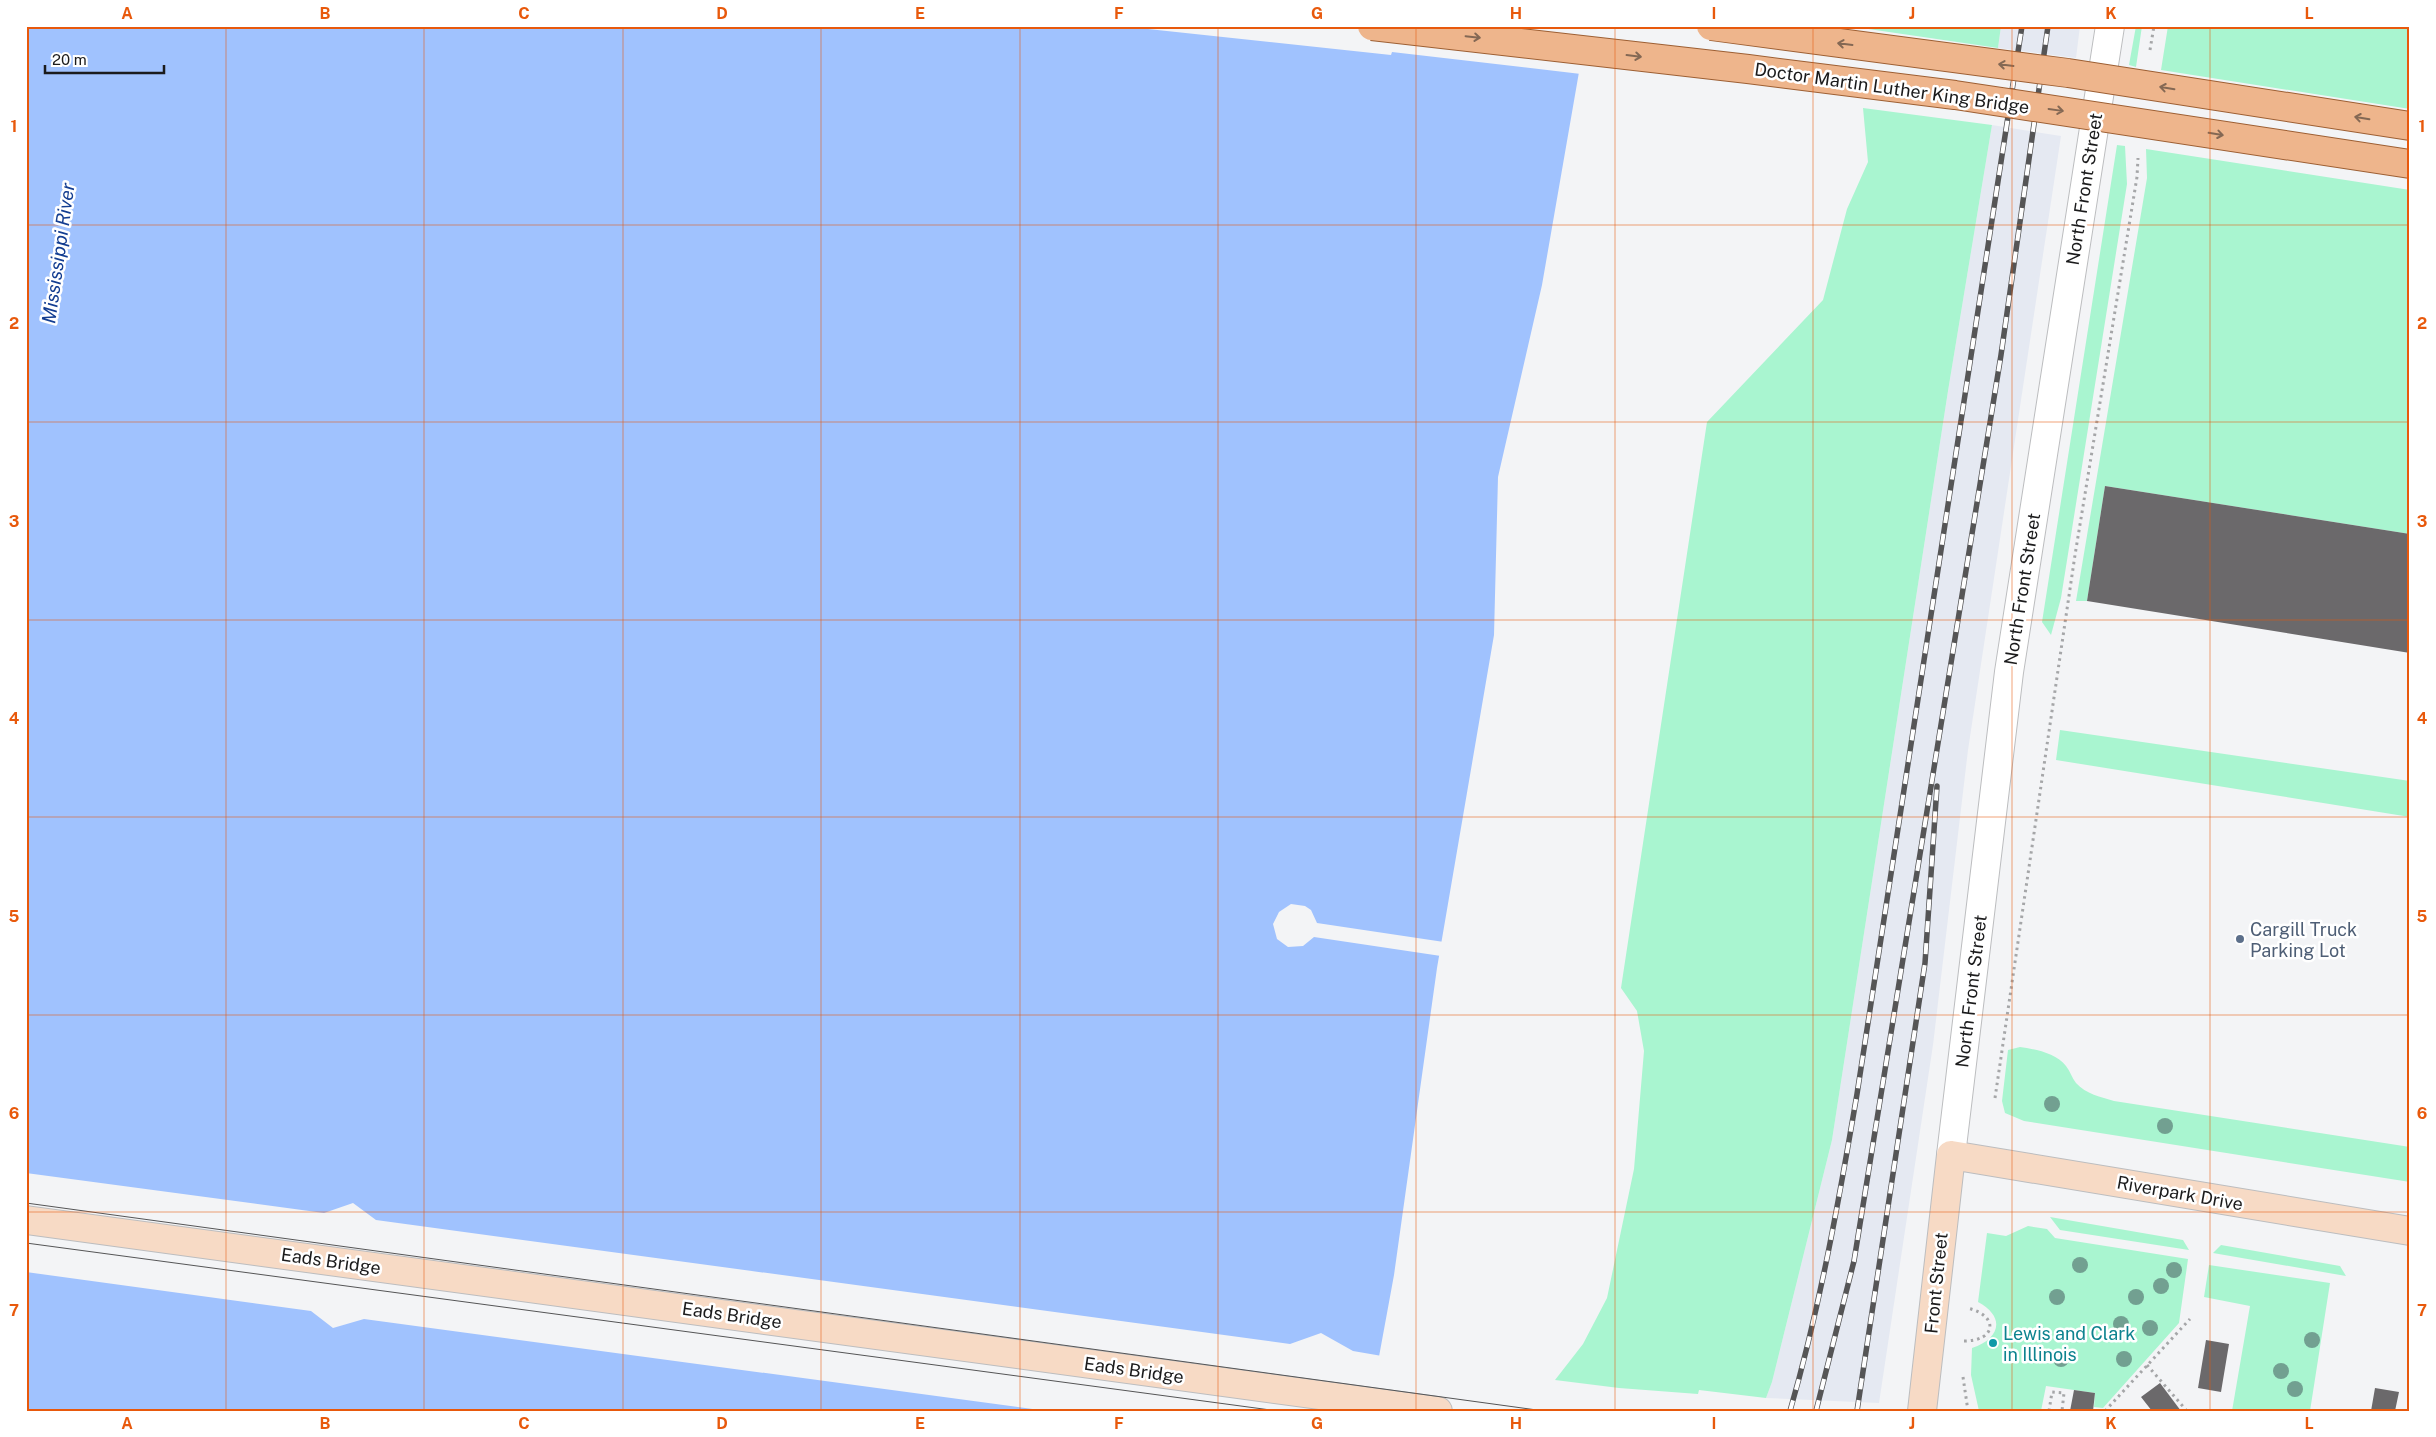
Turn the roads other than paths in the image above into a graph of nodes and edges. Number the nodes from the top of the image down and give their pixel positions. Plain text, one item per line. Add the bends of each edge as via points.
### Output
1 (1372, 26) edge
2 (1711, 26) edge
3 (2110, 26) edge
4 (2410, 126) edge
5 (2410, 164) edge
6 (1951, 1154) junction
7 (26, 1220) edge
8 (2410, 1231) edge
9 (1438, 1411) edge
10 (1922, 1411) edge

1 -> 5 main road, Doctor Martin Luther King Bridge, bridge via 1955,95
4 -> 2 main road, Doctor Martin Luther King Bridge, bridge via 2068,73
3 - 6 street, North Front Street via 2009,672
6 - 8 main road, Riverpark Drive
6 - 10 main road, Front Street
7 - 9 main road, Eads Bridge

